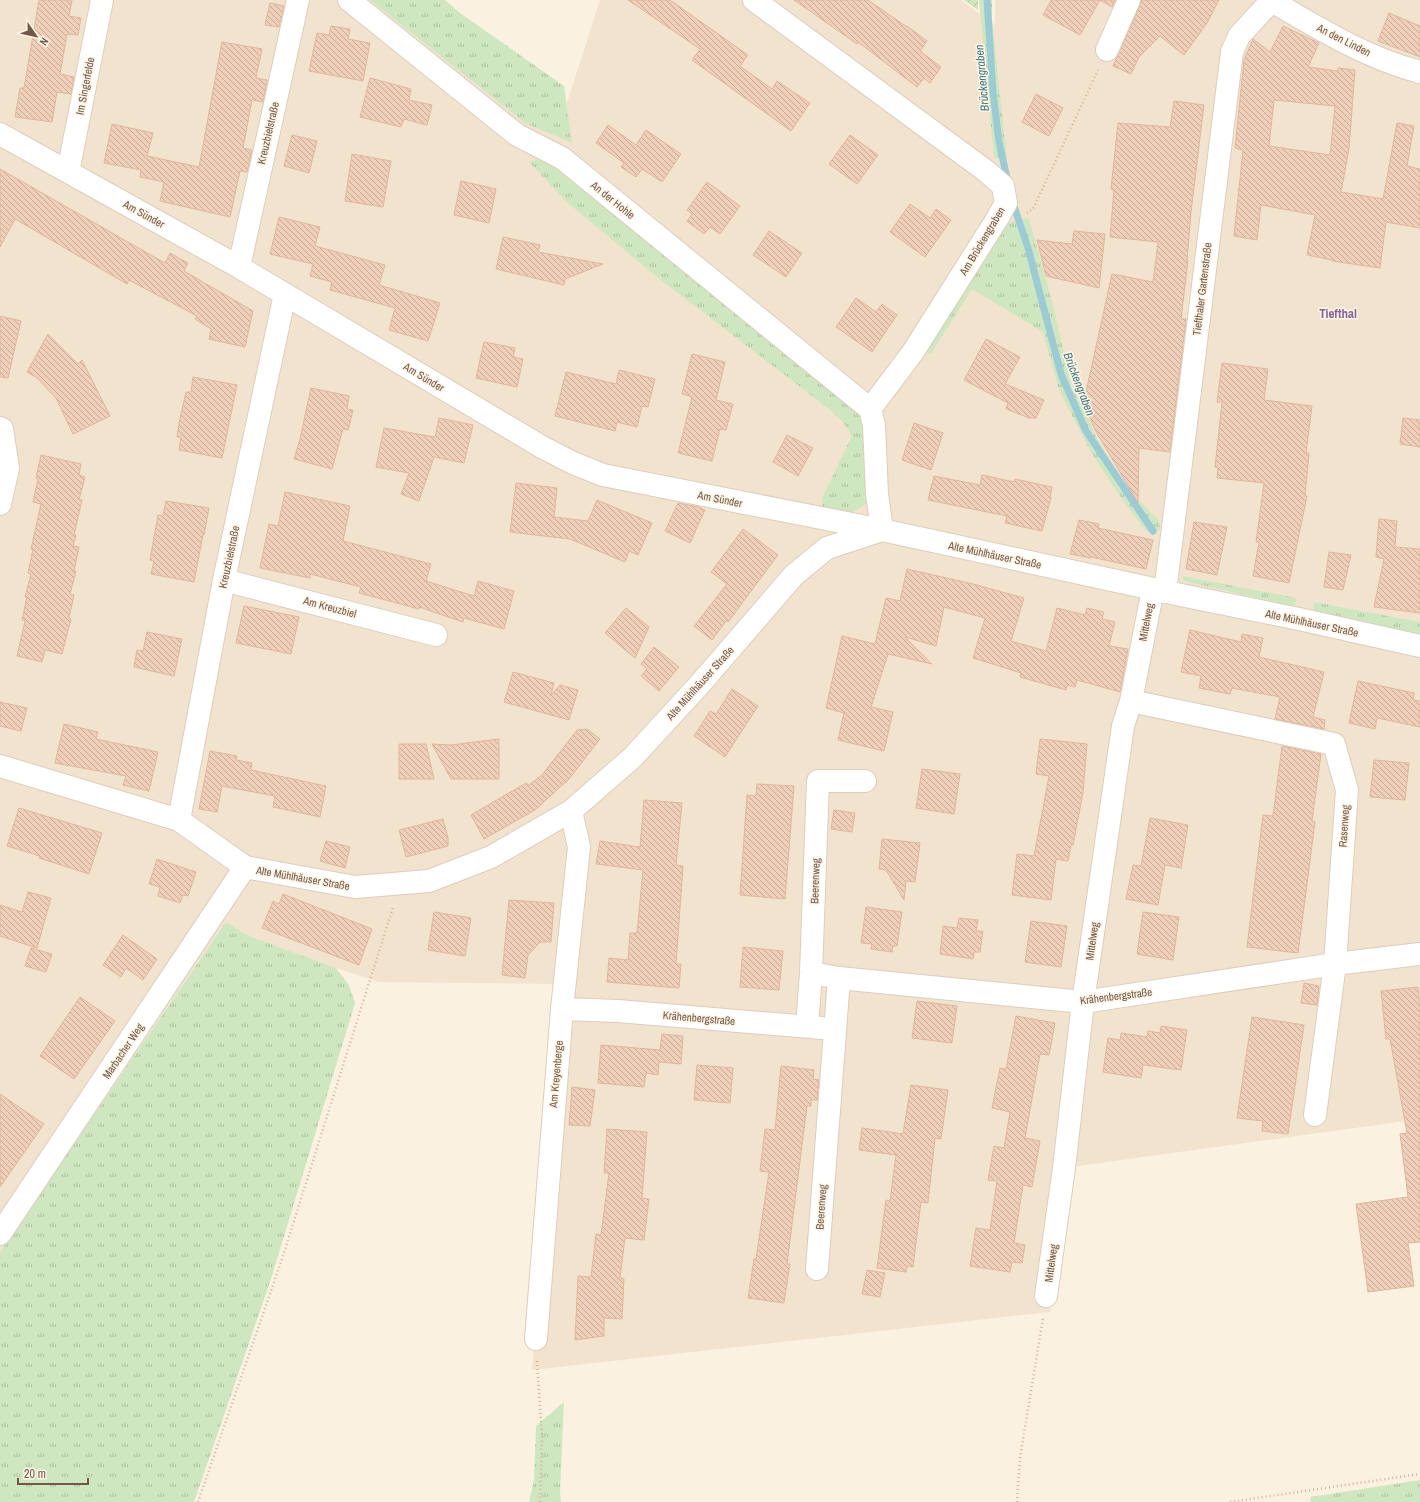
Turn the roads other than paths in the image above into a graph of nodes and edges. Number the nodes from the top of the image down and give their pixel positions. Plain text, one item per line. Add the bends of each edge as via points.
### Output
1 (102, 0) edge
2 (298, 0) edge
3 (349, 0) edge
4 (754, 0) edge
5 (1129, 0) edge
6 (1271, 0) edge
7 (1107, 50) road end
8 (1420, 72) edge
9 (0, 134) edge
10 (68, 172) junction
11 (239, 267) junction
12 (286, 294) junction
13 (870, 409) junction
14 (0, 428) edge
15 (0, 504) edge
16 (882, 530) junction
17 (224, 580) junction
18 (1159, 590) junction
19 (436, 635) dead end
20 (1420, 646) edge
21 (1131, 701) junction
22 (0, 766) edge
23 (866, 781) dead end
24 (571, 811) junction
25 (178, 820) junction
26 (246, 867) junction
27 (1420, 954) edge
28 (1335, 964) junction
29 (811, 973) junction
30 (839, 978) junction
31 (1083, 1002) junction
32 (562, 1008) junction
33 (807, 1026) junction
34 (835, 1029) junction
35 (1315, 1115) dead end
36 (0, 1234) edge
37 (817, 1269) dead end
38 (1046, 1296) road end
39 (536, 1339) road end

1 - 10 street, Im Singerfelde
2 - 11 street, Kreuzbielstraße
3 - 13 street, An der Hohle via 518,135 562,158
4 - 13 street, Am Brückengraben via 1003,186 1006,203 997,219 913,352
5 - 7 street
6 - 8 street, An den Linden via 1358,49
6 - 18 street, Tiefthaler Gartenstraße via 1239,36 1232,52
9 - 10 street, Am Sünder
10 - 11 street, Am Sünder
11 - 12 street, Am Sünder
12 - 16 street, Am Sünder via 504,425 585,468 603,475
12 - 17 street, Kreuzbielstraße
13 - 16 street via 874,425
14 - 15 street via 8,468
16 - 18 street, Alte Mühlhäuser Straße
16 - 24 street, Alte Mühlhäuser Straße via 827,548 794,575 633,757
17 - 19 street, Am Kreuzbiel
17 - 25 street, Kreuzbielstraße
18 - 20 street, Alte Mühlhäuser Straße
18 - 21 street, Mittelweg
21 - 28 street, Rasenweg via 1334,744 1347,790
21 - 31 street, Mittelweg via 1123,726
22 - 25 street, Alte Mühlhäuser Straße
23 - 29 street, Beerenweg via 818,782
24 - 26 street, Alte Mühlhäuser Straße via 491,857 429,881 355,887
24 - 32 street, Am Kreyenberge via 579,846
25 - 26 street, Alte Mühlhäuser Straße
26 - 36 street, Marbacher Weg
27 - 28 street, Krähenbergstraße
28 - 31 street, Krähenbergstraße
28 - 35 street, Rasenweg
29 - 30 street, Krähenbergstraße
29 - 33 street, Beerenweg
30 - 31 street, Krähenbergstraße
30 - 34 street, Beerenweg
31 - 38 street, Mittelweg
32 - 33 street, Krähenbergstraße
32 - 39 street, Am Kreyenberge
33 - 34 street, Krähenbergstraße
34 - 37 street, Beerenweg

